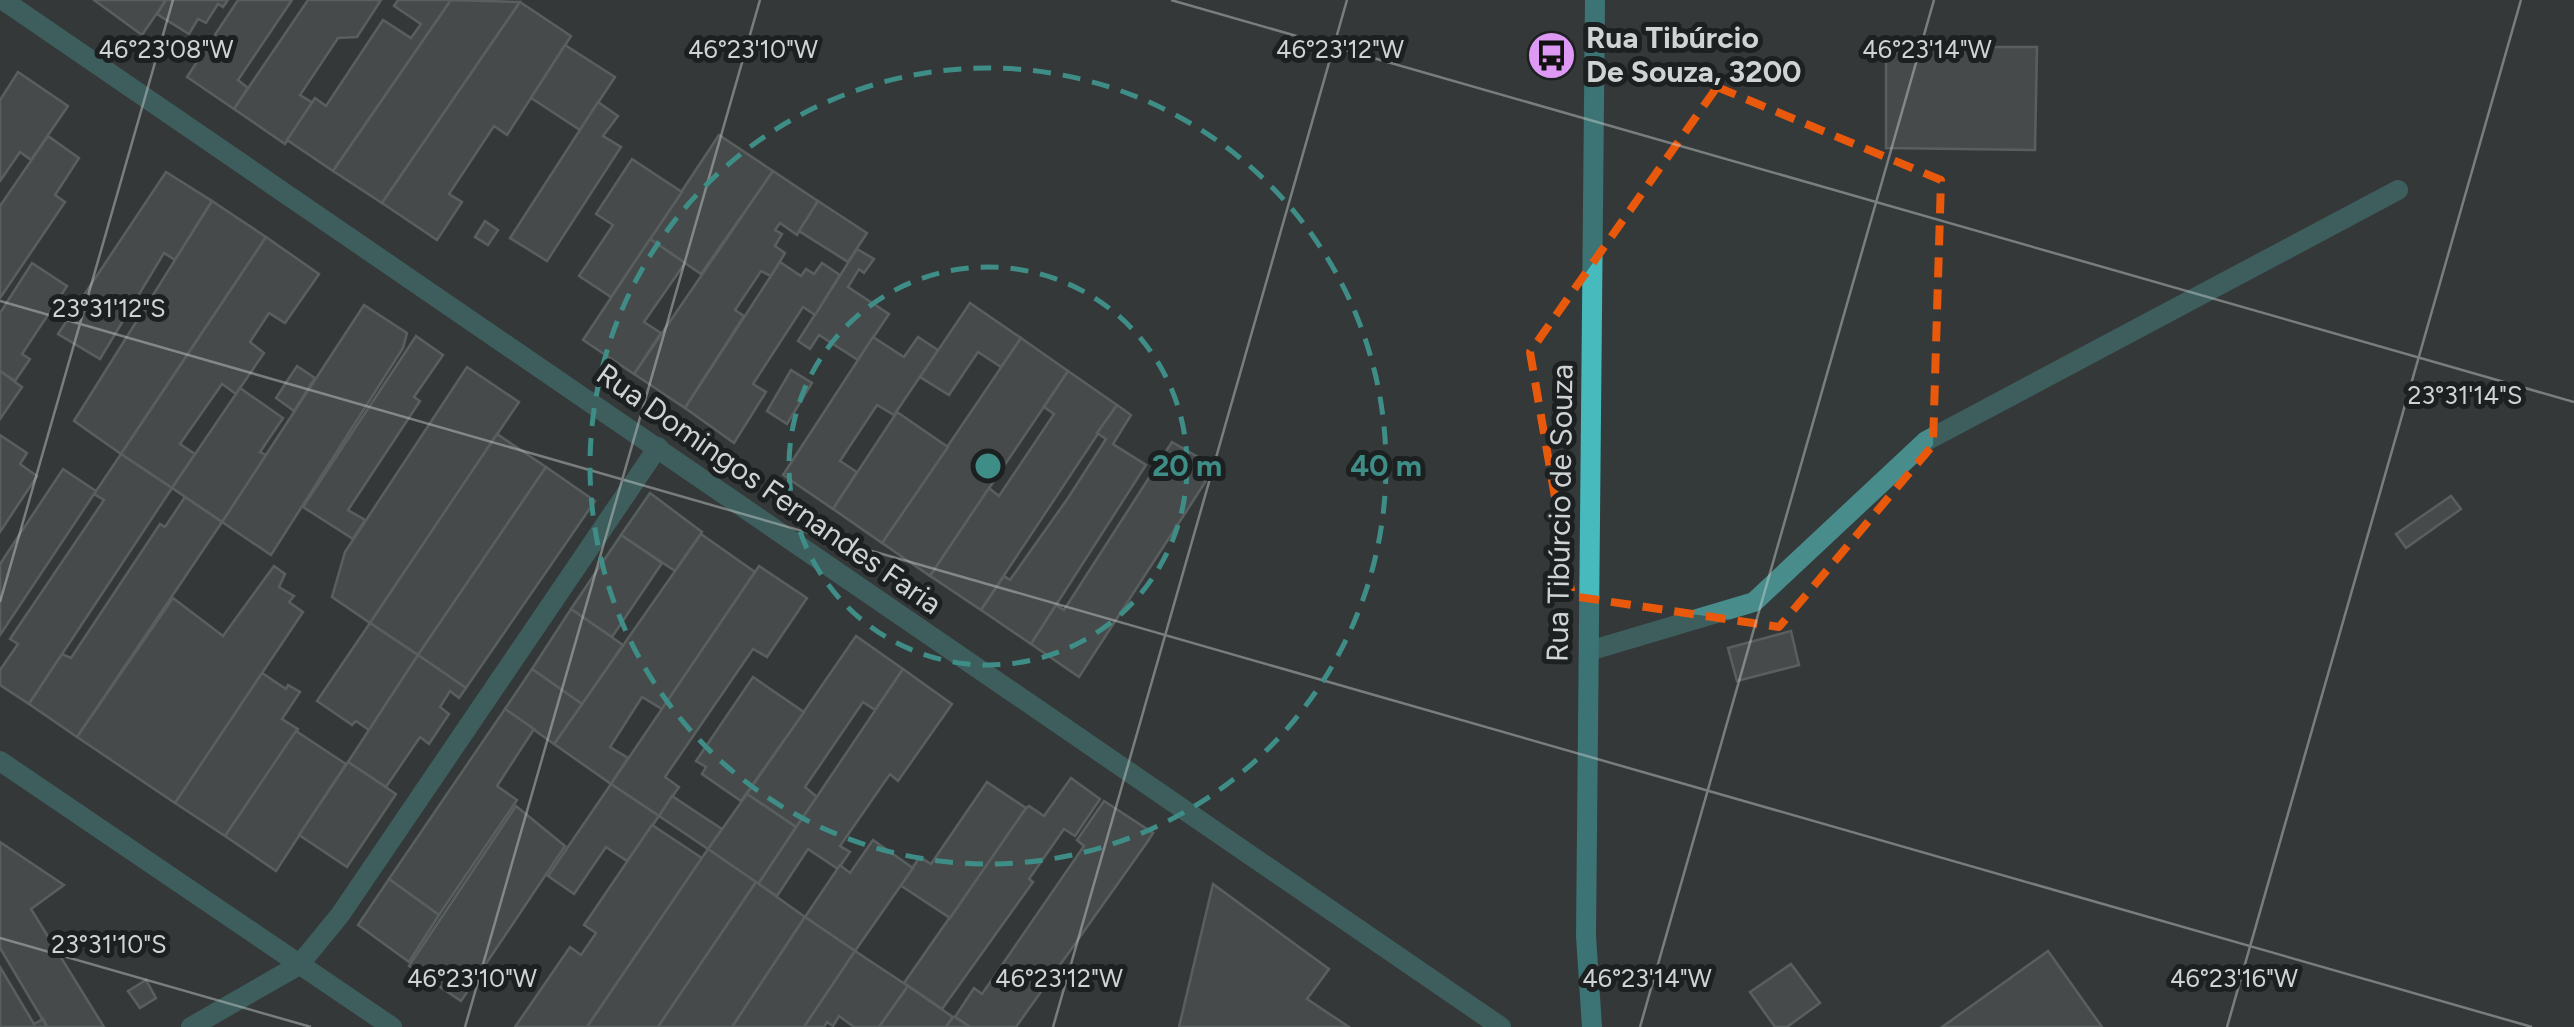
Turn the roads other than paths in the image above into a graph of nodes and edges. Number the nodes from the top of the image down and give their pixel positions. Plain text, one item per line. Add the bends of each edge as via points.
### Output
1 (4, 0) edge
2 (1596, 0) edge
3 (2398, 190) dead end
4 (658, 447) junction
5 (1589, 651) junction
6 (0, 761) edge
7 (299, 964) junction
8 (191, 1027) edge
9 (392, 1027) edge
10 (1501, 1027) edge
11 (1592, 1027) edge

1 - 4 street, Rua Domingos Fernandes Faria
2 - 5 main road, Rua Tibúrcio de Souza
3 - 5 street via 1926,441 1754,602
4 - 7 street via 340,916
4 - 10 street, Rua Domingos Fernandes Faria
5 - 11 main road, Rua Tibúrcio de Souza via 1586,936
6 - 7 street
7 - 8 street
7 - 9 street

